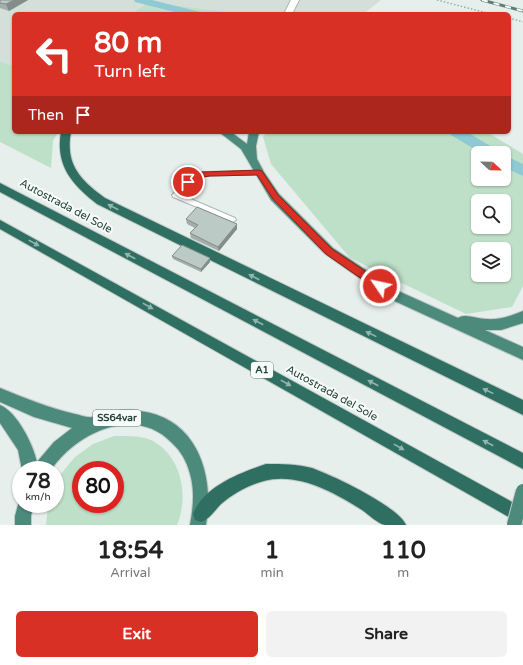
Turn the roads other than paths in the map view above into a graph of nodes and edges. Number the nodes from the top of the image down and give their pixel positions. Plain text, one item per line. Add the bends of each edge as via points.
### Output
1 (295, 0) edge
2 (289, 12) edge
3 (66, 134) edge
4 (227, 134) edge
5 (254, 134) edge
6 (252, 159) junction
7 (259, 173) junction
8 (0, 187) edge
9 (233, 220) dead end
10 (0, 224) edge
11 (437, 315) junction
12 (523, 317) edge
13 (523, 354) edge
14 (0, 395) edge
15 (523, 408) edge
16 (0, 412) edge
17 (0, 422) edge
18 (93, 425) junction
19 (19, 435) junction
20 (28, 461) edge
21 (47, 461) edge
22 (523, 461) edge
23 (523, 491) edge
24 (24, 513) edge
25 (523, 517) edge
26 (199, 520) edge
27 (22, 525) edge
28 (398, 525) edge
29 (514, 525) edge

1 - 2 street
15 -> 3 highway via 101,201 89,193 68,169 63,151
4 - 6 highway
5 - 6 highway
6 - 7 highway
7 - 9 lane via 202,174 188,182 175,195
7 - 11 highway via 276,197 329,251 392,294
22 -> 8 highway, Autostrada del Sole
10 -> 25 highway, Autostrada del Sole / A1
11 - 12 highway via 486,326 499,326
11 - 13 highway
14 - 18 highway, SS64var via 42,413
16 - 19 highway
17 - 19 highway
18 - 21 highway, SS64var via 68,439
18 - 26 highway, SS64var via 117,418 141,418 163,426 182,440 195,460 202,486
19 - 20 highway via 26,446
23 - 29 highway, bridge
24 - 27 highway
26 - 28 highway via 220,494 245,479 267,472 294,471 323,479 351,493

